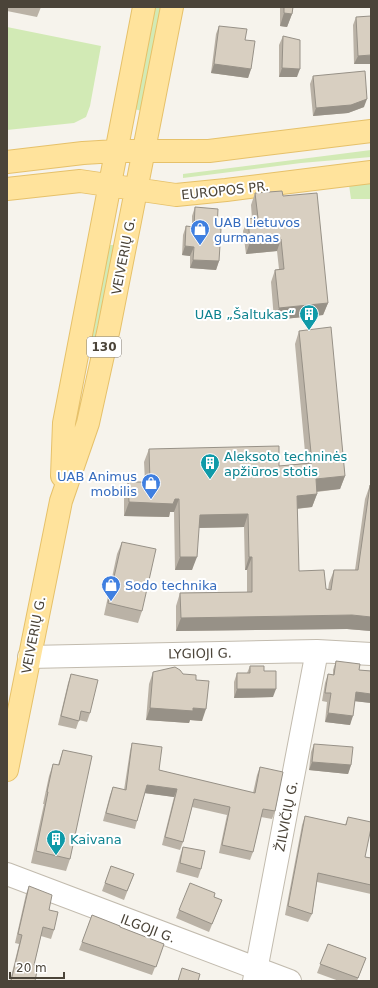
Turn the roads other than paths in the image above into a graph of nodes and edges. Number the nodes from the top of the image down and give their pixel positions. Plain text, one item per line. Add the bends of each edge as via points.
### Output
1 (144, 7) edge
2 (172, 7) edge
3 (371, 131) edge
4 (116, 151) junction
5 (144, 152) junction
6 (7, 162) edge
7 (371, 172) edge
8 (110, 185) junction
9 (7, 189) edge
10 (136, 189) junction
11 (61, 501) junction
12 (317, 651) junction
13 (371, 654) edge
14 (29, 657) junction
15 (7, 770) edge
16 (7, 874) edge
17 (255, 975) edge
18 (290, 981) edge

1 - 4 main road, VEIVERIŲ G. / 130
2 - 5 main road, VEIVERIŲ G. / 130
3 - 5 main road via 209,151
4 - 5 main road
4 - 6 main road
4 - 8 main road, VEIVERIŲ G. / 130
5 - 10 main road, VEIVERIŲ G. / 130
7 - 10 main road, EUROPOS PR. via 176,195
8 - 9 main road, EUROPOS PR. via 80,181
8 - 10 main road, EUROPOS PR.
8 - 11 main road, VEIVERIŲ G. / 130 via 64,423
10 - 11 main road, VEIVERIŲ G. / 130 via 88,423
11 - 14 main road, VEIVERIŲ G. / 130
12 - 13 street, LYGIOJI G.
12 - 14 street, LYGIOJI G.
12 - 17 street, ŽILVIČIŲ G.
14 - 15 main road, VEIVERIŲ G. / 130
16 - 17 street, ILGOJI G.
17 - 18 street, ILGOJI G.

